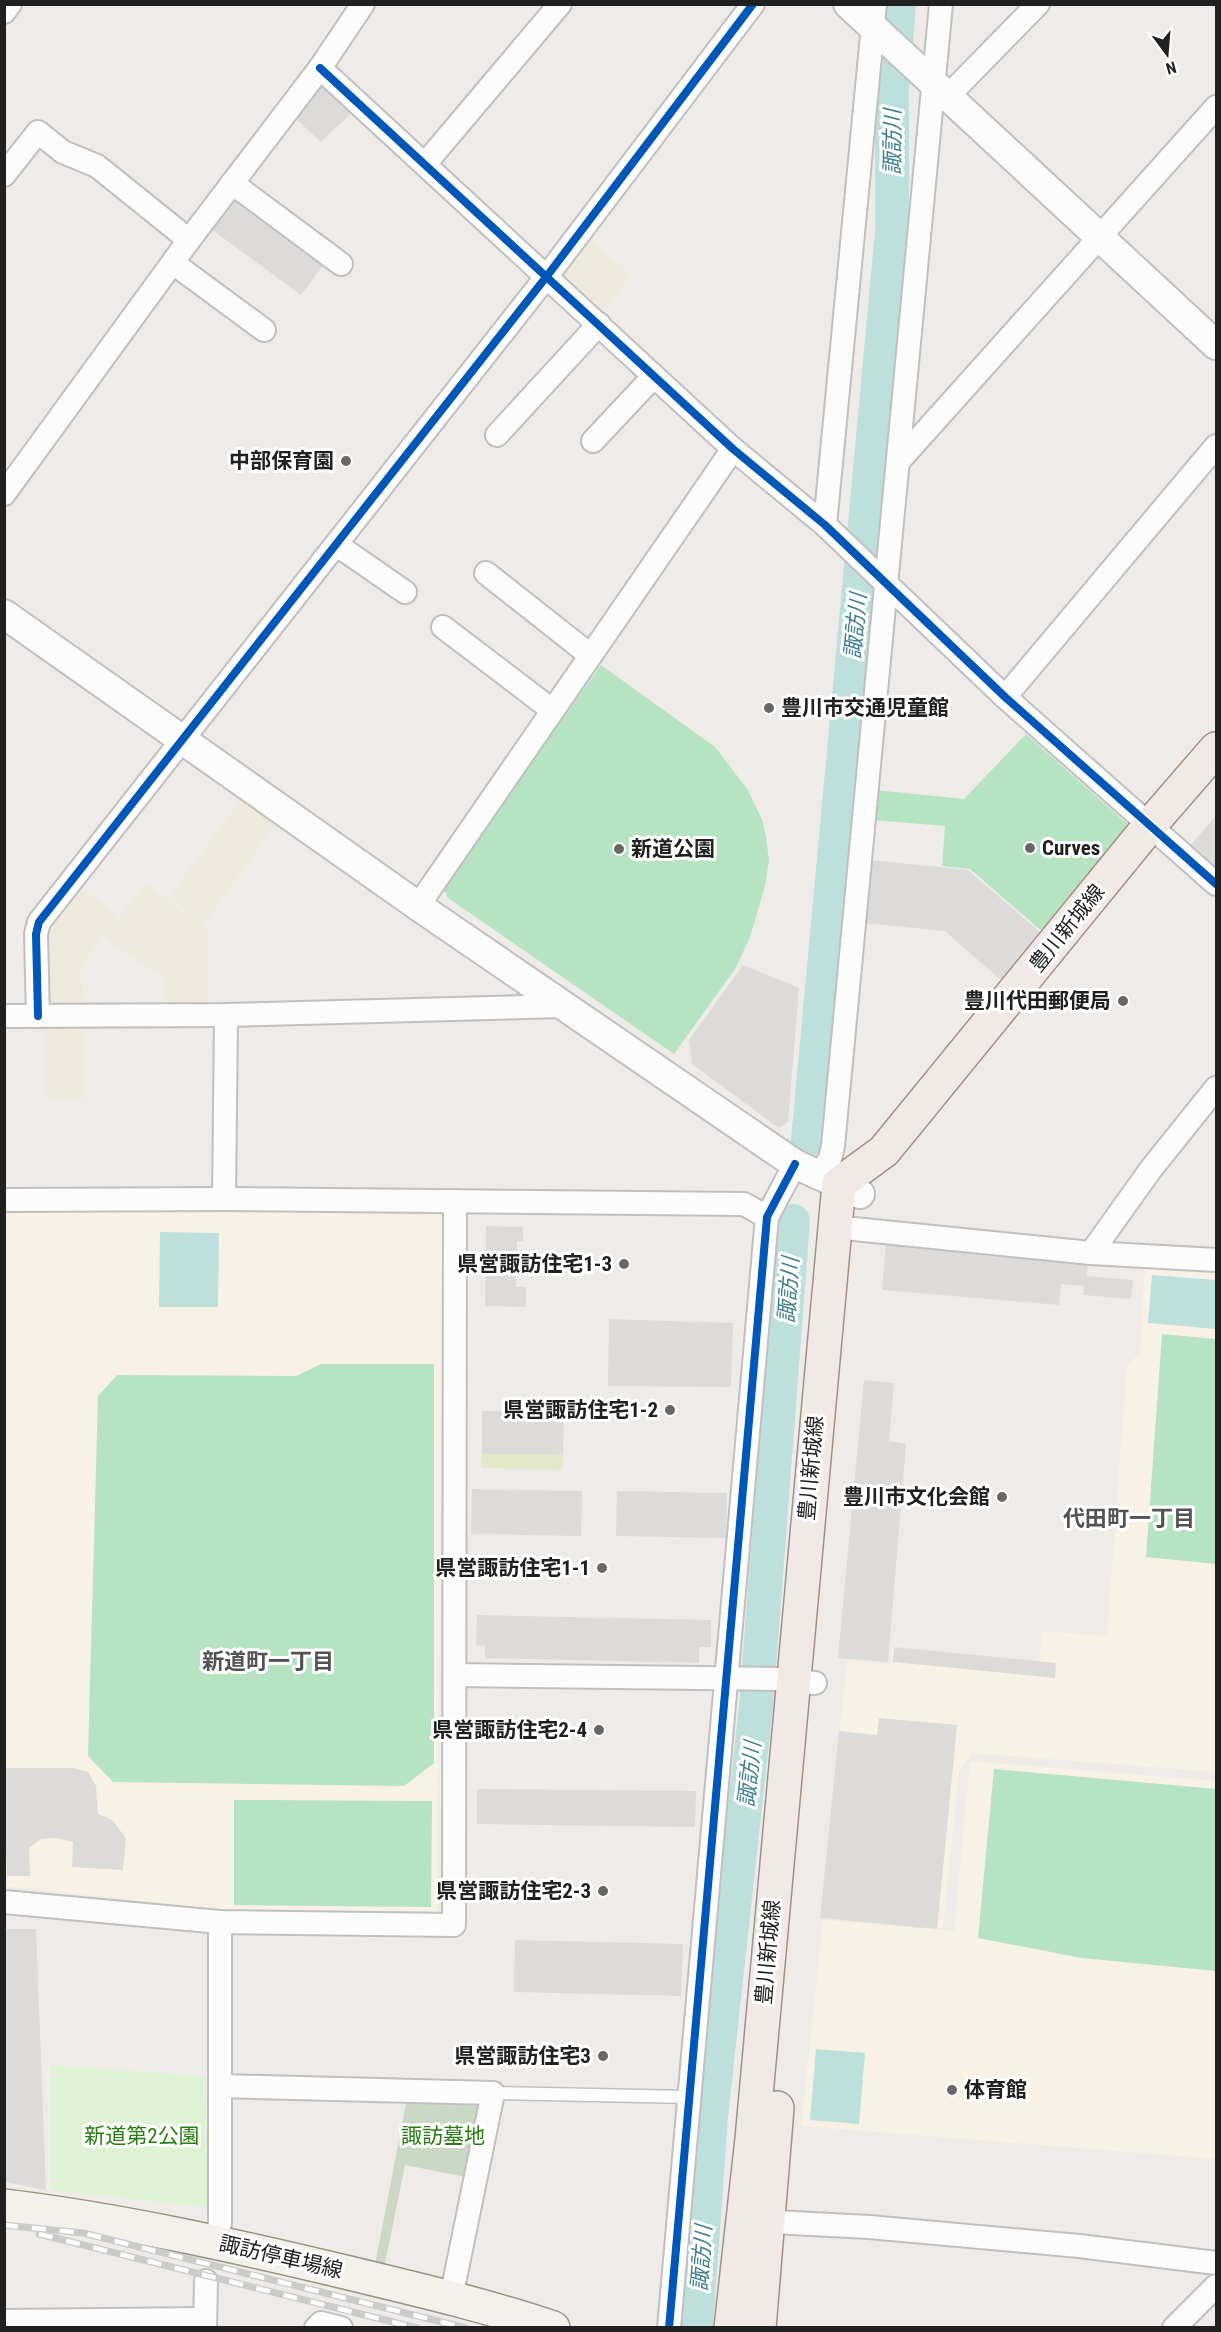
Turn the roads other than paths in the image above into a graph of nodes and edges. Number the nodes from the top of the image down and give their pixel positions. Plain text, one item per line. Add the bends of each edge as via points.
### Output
1 (10, 4) edge
2 (363, 4) edge
3 (560, 4) edge
4 (753, 4) edge
5 (848, 4) edge
6 (941, 4) edge
7 (1038, 4) edge
8 (4, 12) edge
9 (877, 23) edge
10 (320, 68) junction
11 (934, 85) junction
12 (1216, 107) edge
13 (425, 164) junction
14 (4, 175) edge
15 (232, 183) junction
16 (1101, 237) junction
17 (189, 240) junction
18 (173, 263) junction
19 (341, 264) dead end
20 (547, 276) junction
21 (599, 324) junction
22 (264, 330) dead end
23 (1216, 345) edge
24 (654, 376) junction
25 (497, 435) dead end
26 (593, 441) dead end
27 (1216, 446) edge
28 (733, 449) junction
29 (898, 462) junction
30 (4, 494) edge
31 (830, 530) junction
32 (337, 545) junction
33 (486, 573) dead end
34 (878, 578) junction
35 (405, 592) dead end
36 (4, 614) edge
37 (443, 627) dead end
38 (591, 655) junction
39 (1005, 697) junction
40 (552, 710) junction
41 (180, 739) junction
42 (1216, 749) edge
43 (1216, 776) edge
44 (1157, 831) junction
45 (1216, 884) edge
46 (418, 906) junction
47 (562, 1006) junction
48 (226, 1015) junction
49 (4, 1016) edge
50 (38, 1016) junction
51 (1216, 1088) edge
52 (828, 1179) junction
53 (224, 1199) junction
54 (4, 1200) edge
55 (456, 1201) junction
56 (767, 1217) junction
57 (854, 1229) junction
58 (1091, 1253) junction
59 (1216, 1260) edge
60 (455, 1675) junction
61 (735, 1678) junction
62 (795, 1681) junction
63 (4, 1902) edge
64 (220, 1922) junction
65 (220, 2086) junction
66 (493, 2093) junction
67 (689, 2097) junction
68 (4, 2206) edge
69 (755, 2221) junction
70 (215, 2241) junction
71 (1216, 2263) edge
72 (206, 2281) dead end
73 (1216, 2286) edge
74 (451, 2298) junction
75 (4, 2321) edge
76 (205, 2323) edge
77 (316, 2328) edge
78 (341, 2328) edge
79 (553, 2328) edge
80 (669, 2328) edge
81 (731, 2328) edge
82 (759, 2328) edge
83 (1174, 2328) edge

1 - 8 street
2 - 10 street
3 - 13 street
4 - 20 street
5 - 9 street
6 - 11 street
7 - 11 street
9 - 11 street
9 - 31 street
10 - 13 street
10 - 15 street
11 - 16 street
11 - 29 street
12 - 16 street
13 - 20 street
14 - 17 street via 38,132 63,152 97,166
15 - 17 street
15 - 19 street
16 - 23 street
16 - 29 street
17 - 18 street
18 - 22 street
18 - 30 street
20 - 21 street
20 - 32 street
21 - 24 street
21 - 25 street
24 - 26 street
24 - 28 street
27 - 39 street
28 - 31 street
28 - 38 street
29 - 34 street
31 - 34 street
32 - 35 street
32 - 41 street
33 - 38 street
34 - 39 street
34 - 52 street
36 - 41 street
37 - 40 street
38 - 40 street
39 - 44 street
40 - 46 street
41 - 46 street
41 - 50 street via 39,922
42 - 44 main road, 豊川新城線
43 - 44 main road, 豊川新城線
44 - 45 street
44 - 52 main road, 豊川新城線 via 901,1163
46 - 47 street
47 - 48 street
47 - 52 street
48 - 50 street
48 - 53 street
49 - 50 street
51 - 58 street
52 - 56 street
52 - 57 main road, 豊川新城線
52 - 62 main road, 豊川新城線
53 - 54 street
53 - 55 street
55 - 56 street via 744,1204
55 - 60 street
56 - 61 street
57 - 58 street
57 - 62 main road, 豊川新城線
58 - 59 street
60 - 61 street
60 - 64 street via 454,1925
61 - 62 street
61 - 67 street
62 - 69 main road, 豊川新城線 via 752,2139
63 - 64 street
64 - 65 street
65 - 66 street
65 - 70 street via 220,2223
66 - 67 lane
66 - 74 street
67 - 80 street
68 - 70 main road, 諏訪停車場線 via 86,2216
69 - 71 street via 916,2231
69 - 81 main road, 豊川新城線
69 - 82 main road, 豊川新城線
70 - 74 main road, 諏訪停車場線
72 - 76 street
73 - 83 street
74 - 79 main road, 諏訪停車場線
75 - 76 street
77 - 78 street via 321,2323

